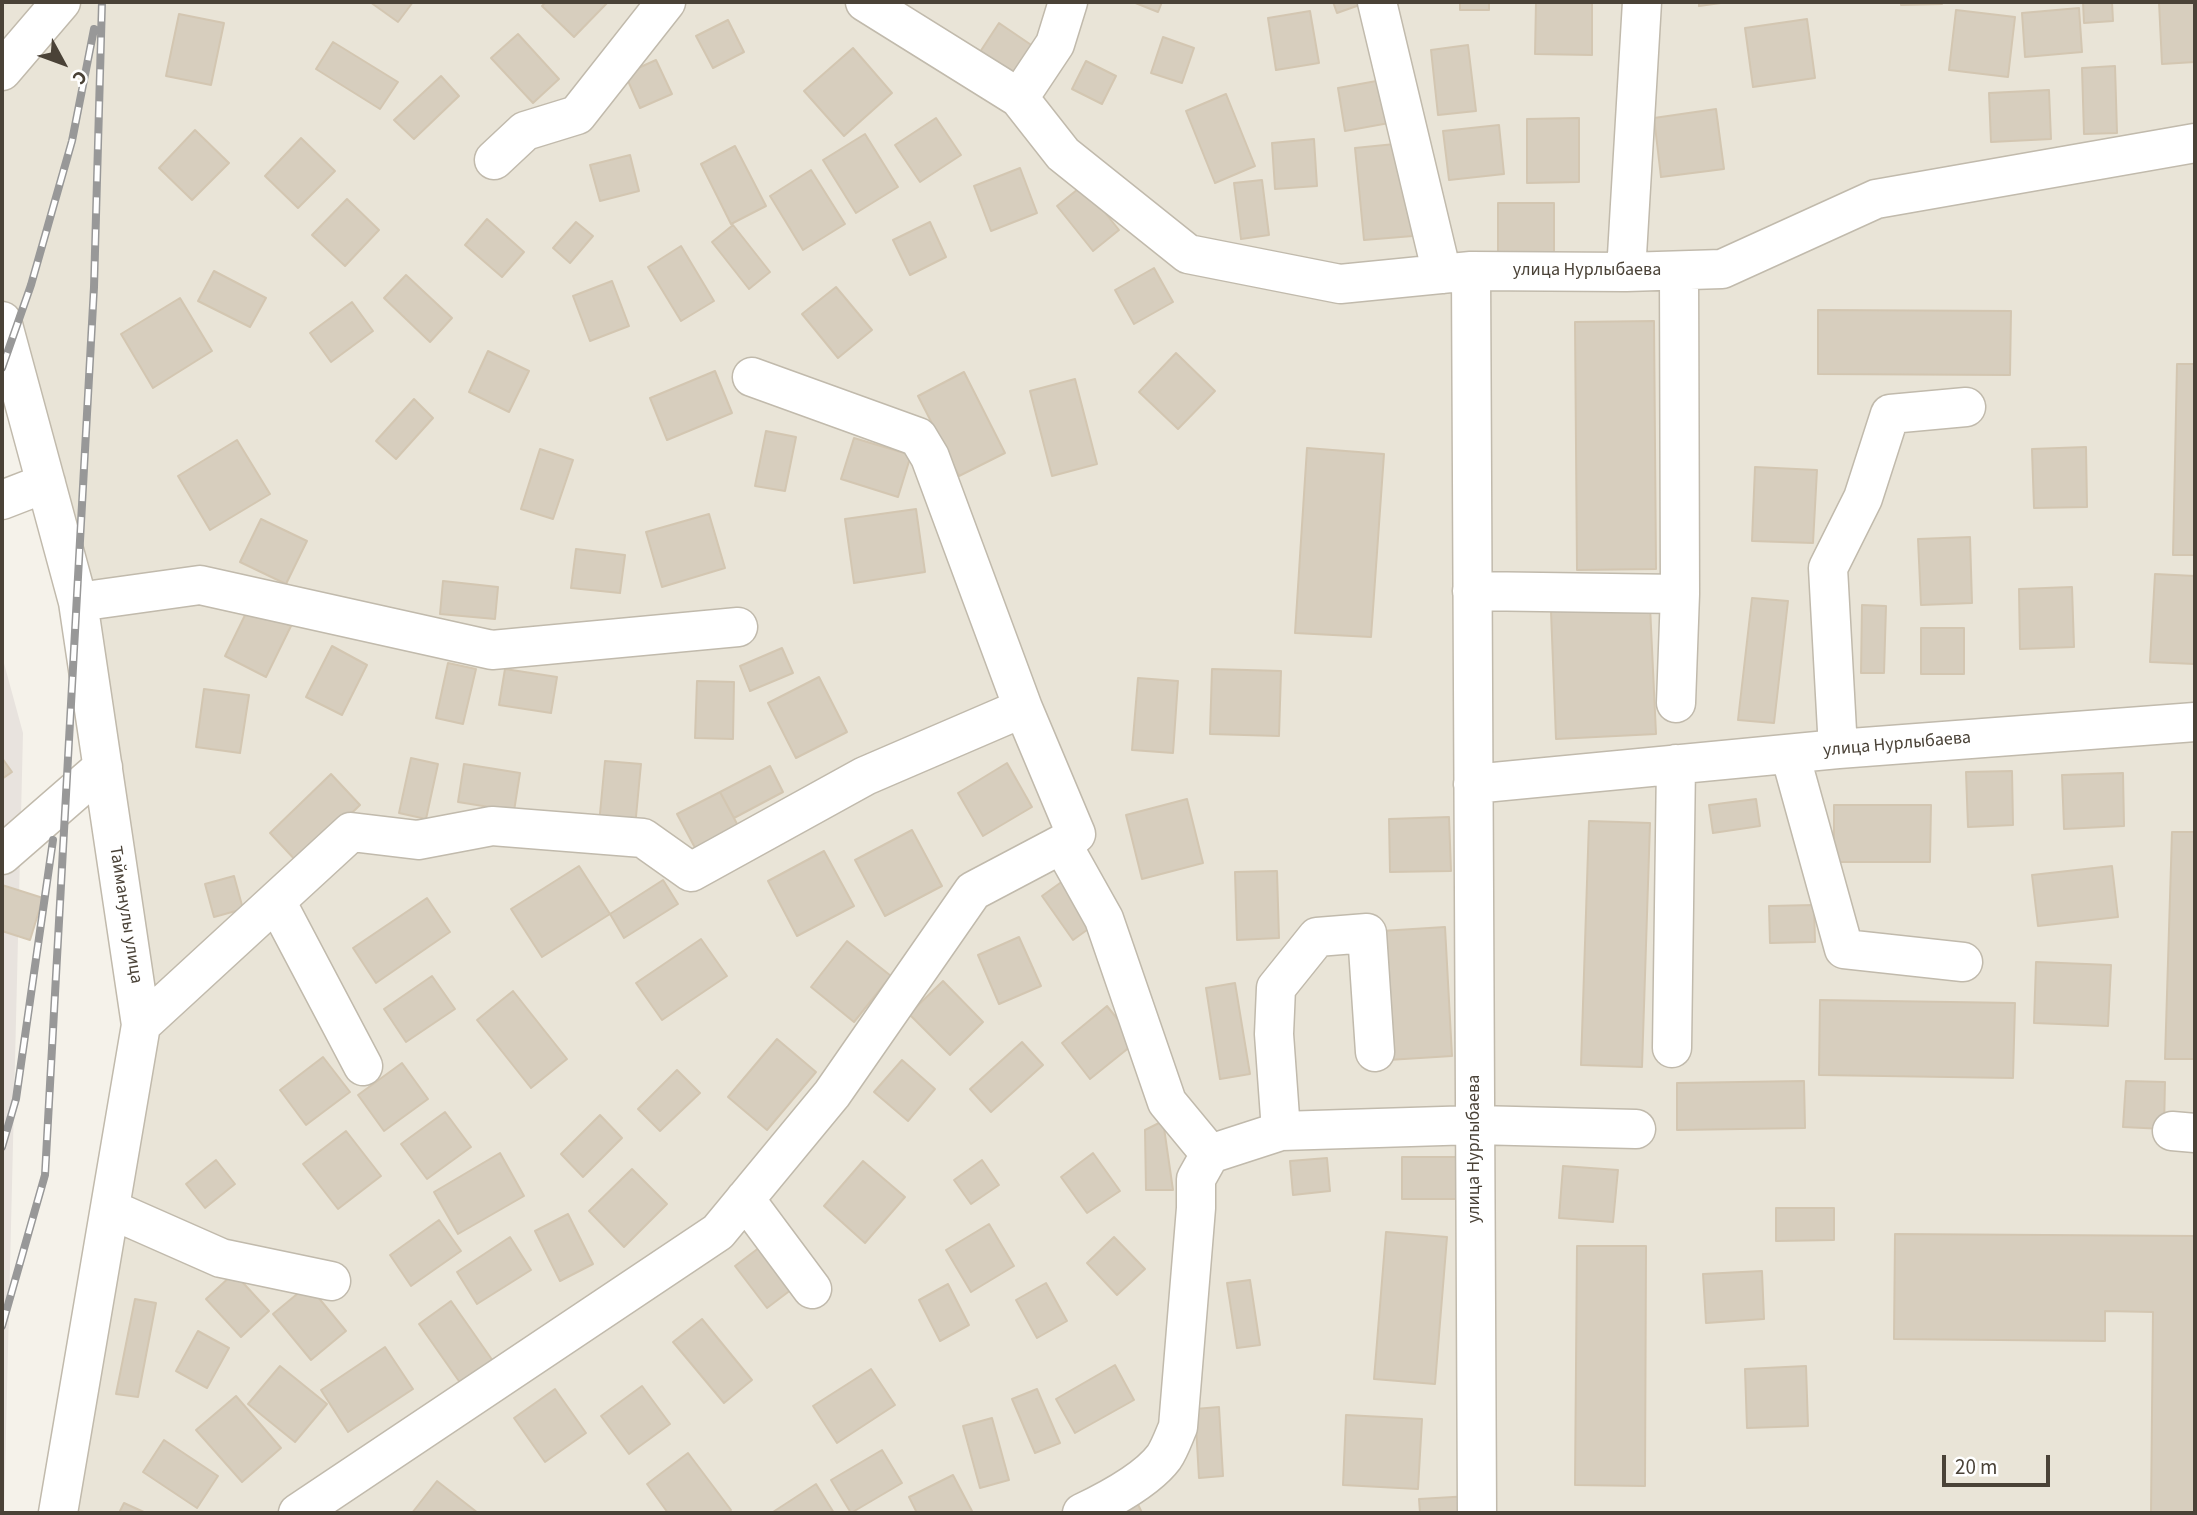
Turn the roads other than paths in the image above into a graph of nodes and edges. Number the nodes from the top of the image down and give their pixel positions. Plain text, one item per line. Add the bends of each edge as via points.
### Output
1 (61, 2) edge
2 (666, 2) edge
3 (865, 2) edge
4 (1068, 2) edge
5 (1377, 2) edge
6 (1642, 2) edge
7 (2, 71) edge
8 (1019, 99) junction
9 (2195, 143) edge
10 (494, 160) dead end
11 (1679, 271) junction
12 (1626, 272) junction
13 (1456, 273) junction
14 (2, 321) edge
15 (752, 377) dead end
16 (1966, 407) dead end
17 (46, 483) junction
18 (2, 500) edge
19 (1472, 591) junction
20 (1680, 594) junction
21 (78, 603) junction
22 (738, 627) dead end
23 (1676, 703) dead end
24 (1023, 708) junction
25 (2195, 722) edge
26 (1838, 749) junction
27 (1790, 754) junction
28 (1676, 764) junction
29 (103, 767) junction
30 (1473, 784) junction
31 (1062, 844) junction
32 (2, 855) edge
33 (276, 901) junction
34 (1963, 962) dead end
35 (141, 1025) junction
36 (1672, 1048) dead end
37 (1375, 1052) dead end
38 (363, 1066) dead end
39 (1475, 1125) junction
40 (1636, 1129) dead end
41 (1281, 1131) junction
42 (1210, 1154) junction
43 (745, 1199) junction
44 (110, 1209) junction
45 (331, 1281) dead end
46 (812, 1289) dead end
47 (58, 1513) edge
48 (298, 1513) edge
49 (1082, 1513) edge
50 (1477, 1513) edge

1 - 7 street
2 - 10 street via 577,115 525,131
3 - 8 street
4 - 8 street via 1055,44
5 - 13 street
6 - 12 street
8 - 13 street via 1063,154 1188,254 1340,284
9 - 11 street, улица Нурлыбаева via 1876,199 1722,270
11 - 12 street, улица Нурлыбаева
11 - 20 street
12 - 13 street, улица Нурлыбаева
13 - 19 street, улица Нурлыбаева
14 - 17 street, Тайманулы улица
15 - 24 street via 919,437
16 - 26 street via 1890,414 1863,498 1828,568
17 - 18 street
17 - 21 street, Тайманулы улица
19 - 20 street
19 - 30 street, улица Нурлыбаева
20 - 23 street
21 - 22 street via 200,585 492,650
21 - 29 street, Тайманулы улица
24 - 31 street via 1076,834
24 - 33 street via 864,776 691,872 643,838 492,826 418,840 351,832
25 - 26 street, улица Нурлыбаева
26 - 27 street, улица Нурлыбаева
27 - 28 street, улица Нурлыбаева
27 - 34 street via 1844,949
28 - 30 street, улица Нурлыбаева
28 - 36 street
29 - 32 street
29 - 35 street, Тайманулы улица
30 - 39 street, улица Нурлыбаева
31 - 42 street via 1104,919 1167,1102
31 - 43 street via 973,891 832,1094
33 - 35 street
33 - 38 street
35 - 44 street, Тайманулы улица
37 - 41 street via 1367,933 1317,937 1276,988 1274,1034
39 - 40 street
39 - 41 street
39 - 50 street, улица Нурлыбаева
41 - 42 street
42 - 49 street via 1196,1179 1178,1427 1164,1457 1146,1474
43 - 46 street
43 - 48 street via 718,1232
44 - 45 street via 220,1258
44 - 47 street, Тайманулы улица

